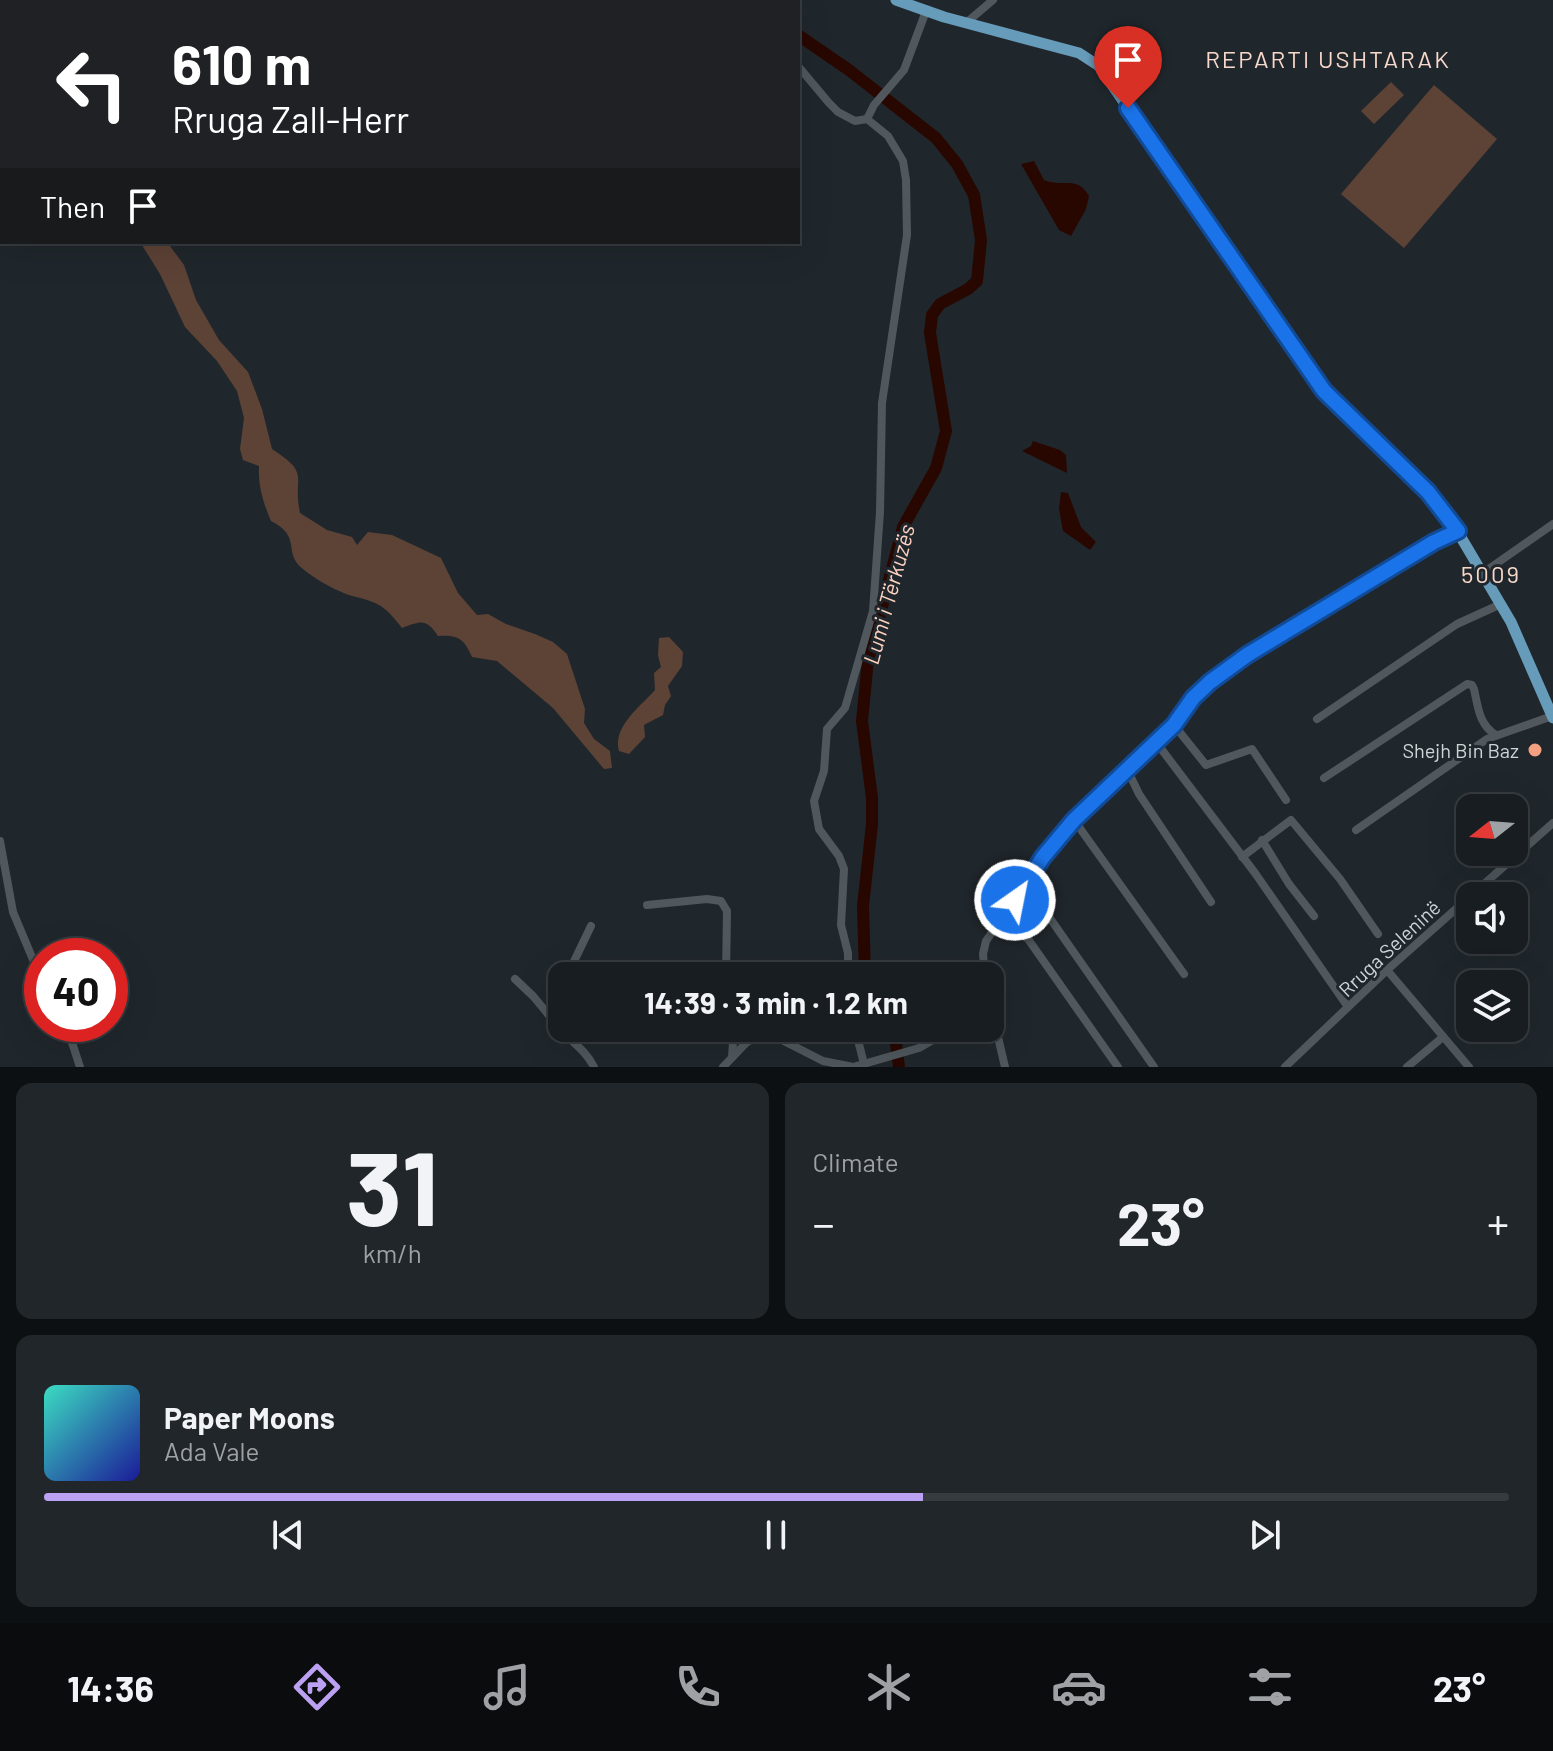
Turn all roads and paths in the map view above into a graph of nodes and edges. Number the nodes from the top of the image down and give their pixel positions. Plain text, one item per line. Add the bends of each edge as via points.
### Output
1 (896, 0) edge
2 (993, 0) edge
3 (926, 11) junction
4 (966, 23) junction
5 (800, 68) edge
6 (867, 119) junction
7 (1553, 524) edge
8 (1458, 531) junction
9 (1483, 573) junction
10 (1501, 604) junction
11 (1552, 717) edge
12 (1317, 719) dead end
13 (1174, 725) junction
14 (1496, 735) junction
15 (1156, 742) junction
16 (1127, 769) junction
17 (1324, 778) dead end
18 (1286, 800) dead end
19 (1074, 820) junction
20 (1553, 823) edge
21 (1356, 830) dead end
22 (1262, 840) junction
23 (0, 841) edge
24 (1242, 857) junction
25 (1026, 884) junction
26 (1211, 902) dead end
27 (647, 905) dead end
28 (1004, 916) junction
29 (1314, 916) dead end
30 (591, 926) dead end
31 (1378, 934) dead end
32 (24, 938) edge
33 (574, 962) edge
34 (726, 962) edge
35 (848, 962) edge
36 (984, 962) edge
37 (1387, 970) junction
38 (1184, 974) dead end
39 (515, 979) dead end
40 (1348, 1007) junction
41 (548, 1014) edge
42 (1443, 1037) junction
43 (72, 1042) edge
44 (572, 1042) edge
45 (733, 1042) edge
46 (858, 1042) edge
47 (931, 1042) edge
48 (999, 1042) edge
49 (732, 1058) junction
50 (864, 1064) junction
51 (80, 1067) edge
52 (594, 1067) edge
53 (723, 1067) edge
54 (853, 1067) edge
55 (1005, 1067) edge
56 (1118, 1067) edge
57 (1154, 1067) edge
58 (1285, 1067) edge
59 (1407, 1067) edge
60 (1468, 1067) edge

1 - 3 main road
2 - 4 street
3 - 4 main road
3 - 6 street via 904,70
4 - 8 main road via 1079,53 1099,66 1324,391 1428,492
5 - 6 street via 838,112 855,121
6 - 35 street via 888,136 903,161 907,235 882,403 873,611 848,702 827,729 824,771 814,801 819,829 844,869 841,925
7 - 9 street
8 - 9 main road
8 - 13 street via 1247,655 1200,691
9 - 10 main road
10 - 11 main road
10 - 12 street via 1457,624
11 - 14 street
13 - 15 street
13 - 18 street via 1206,765 1252,749
14 - 17 street via 1482,722 1472,685 1467,684
14 - 21 street
15 - 16 street
15 - 24 street
16 - 19 street
16 - 26 street
19 - 25 street
19 - 38 street
20 - 37 street, Rruga Seleninë
22 - 24 street
22 - 29 street
22 - 31 street via 1285,822 1294,822
23 - 32 street via 13,912
24 - 40 street
25 - 28 street
25 - 57 street
27 - 34 street via 721,901 727,911
28 - 36 street via 986,941
28 - 56 street via 1028,939
30 - 33 street
37 - 40 street, Rruga Seleninë
37 - 42 street
39 - 41 street
40 - 58 street, Rruga Seleninë
42 - 59 street
42 - 60 street
43 - 51 street
44 - 52 street
45 - 49 street
46 - 50 street
47 - 50 street
48 - 55 street
49 - 53 street
49 - 54 street via 766,1033 823,1061
50 - 54 street

